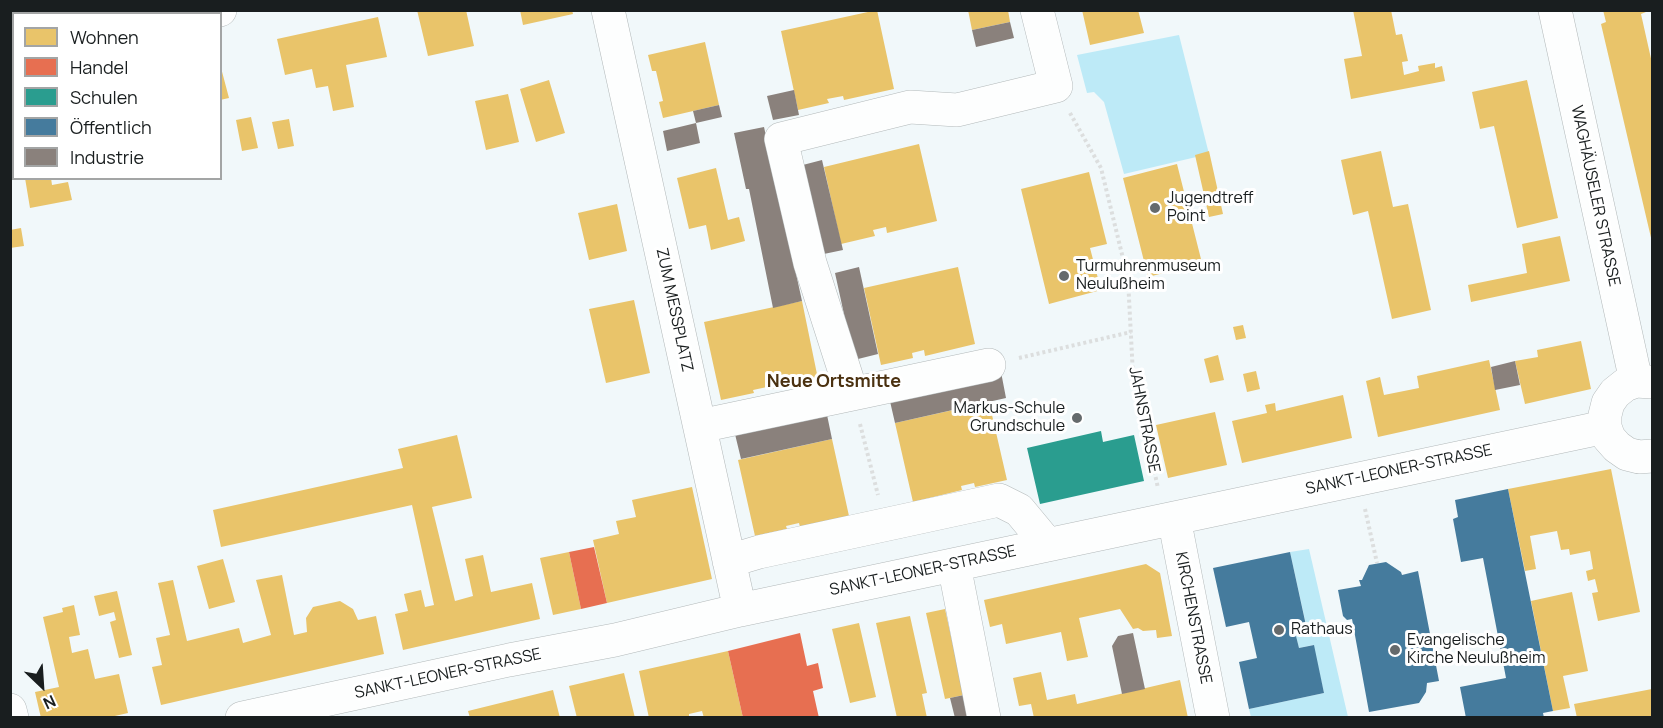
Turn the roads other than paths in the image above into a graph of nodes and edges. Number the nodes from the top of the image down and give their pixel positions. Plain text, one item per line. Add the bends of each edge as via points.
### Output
1 (608, 10) edge
2 (1037, 10) edge
3 (1556, 10) edge
4 (989, 365) road end
5 (1644, 382) edge
6 (852, 394) junction
7 (700, 426) junction
8 (1605, 427) junction
9 (1652, 459) edge
10 (1173, 518) junction
11 (1048, 545) junction
12 (729, 561) junction
13 (954, 565) junction
14 (741, 610) junction
15 (355, 706) edge
16 (10, 710) edge
17 (12, 717) edge
18 (242, 717) edge
19 (984, 717) edge
20 (1213, 717) edge

1 - 7 street, ZUM MESSPLATZ
2 - 6 street via 1056,86 957,110 910,107 781,139 810,263
3 - 5 street, WAGHÄUSELER STRASSE
4 - 6 street
5 - 8 street via 1615,393 1608,403
6 - 7 street
7 - 12 street, ZUM MESSPLATZ
8 - 9 street via 1609,438 1627,454
8 - 10 street, SANKT-LEONER-STRASSE
10 - 11 street, SANKT-LEONER-STRASSE
10 - 20 street, KIRCHENSTRASSE
11 - 12 street via 1018,510 999,500
11 - 13 street, SANKT-LEONER-STRASSE
12 - 14 street, ZUM MESSPLATZ
13 - 14 street, SANKT-LEONER-STRASSE
13 - 19 street
14 - 15 street, SANKT-LEONER-STRASSE via 509,660
15 - 18 street, SANKT-LEONER-STRASSE
16 - 17 street

